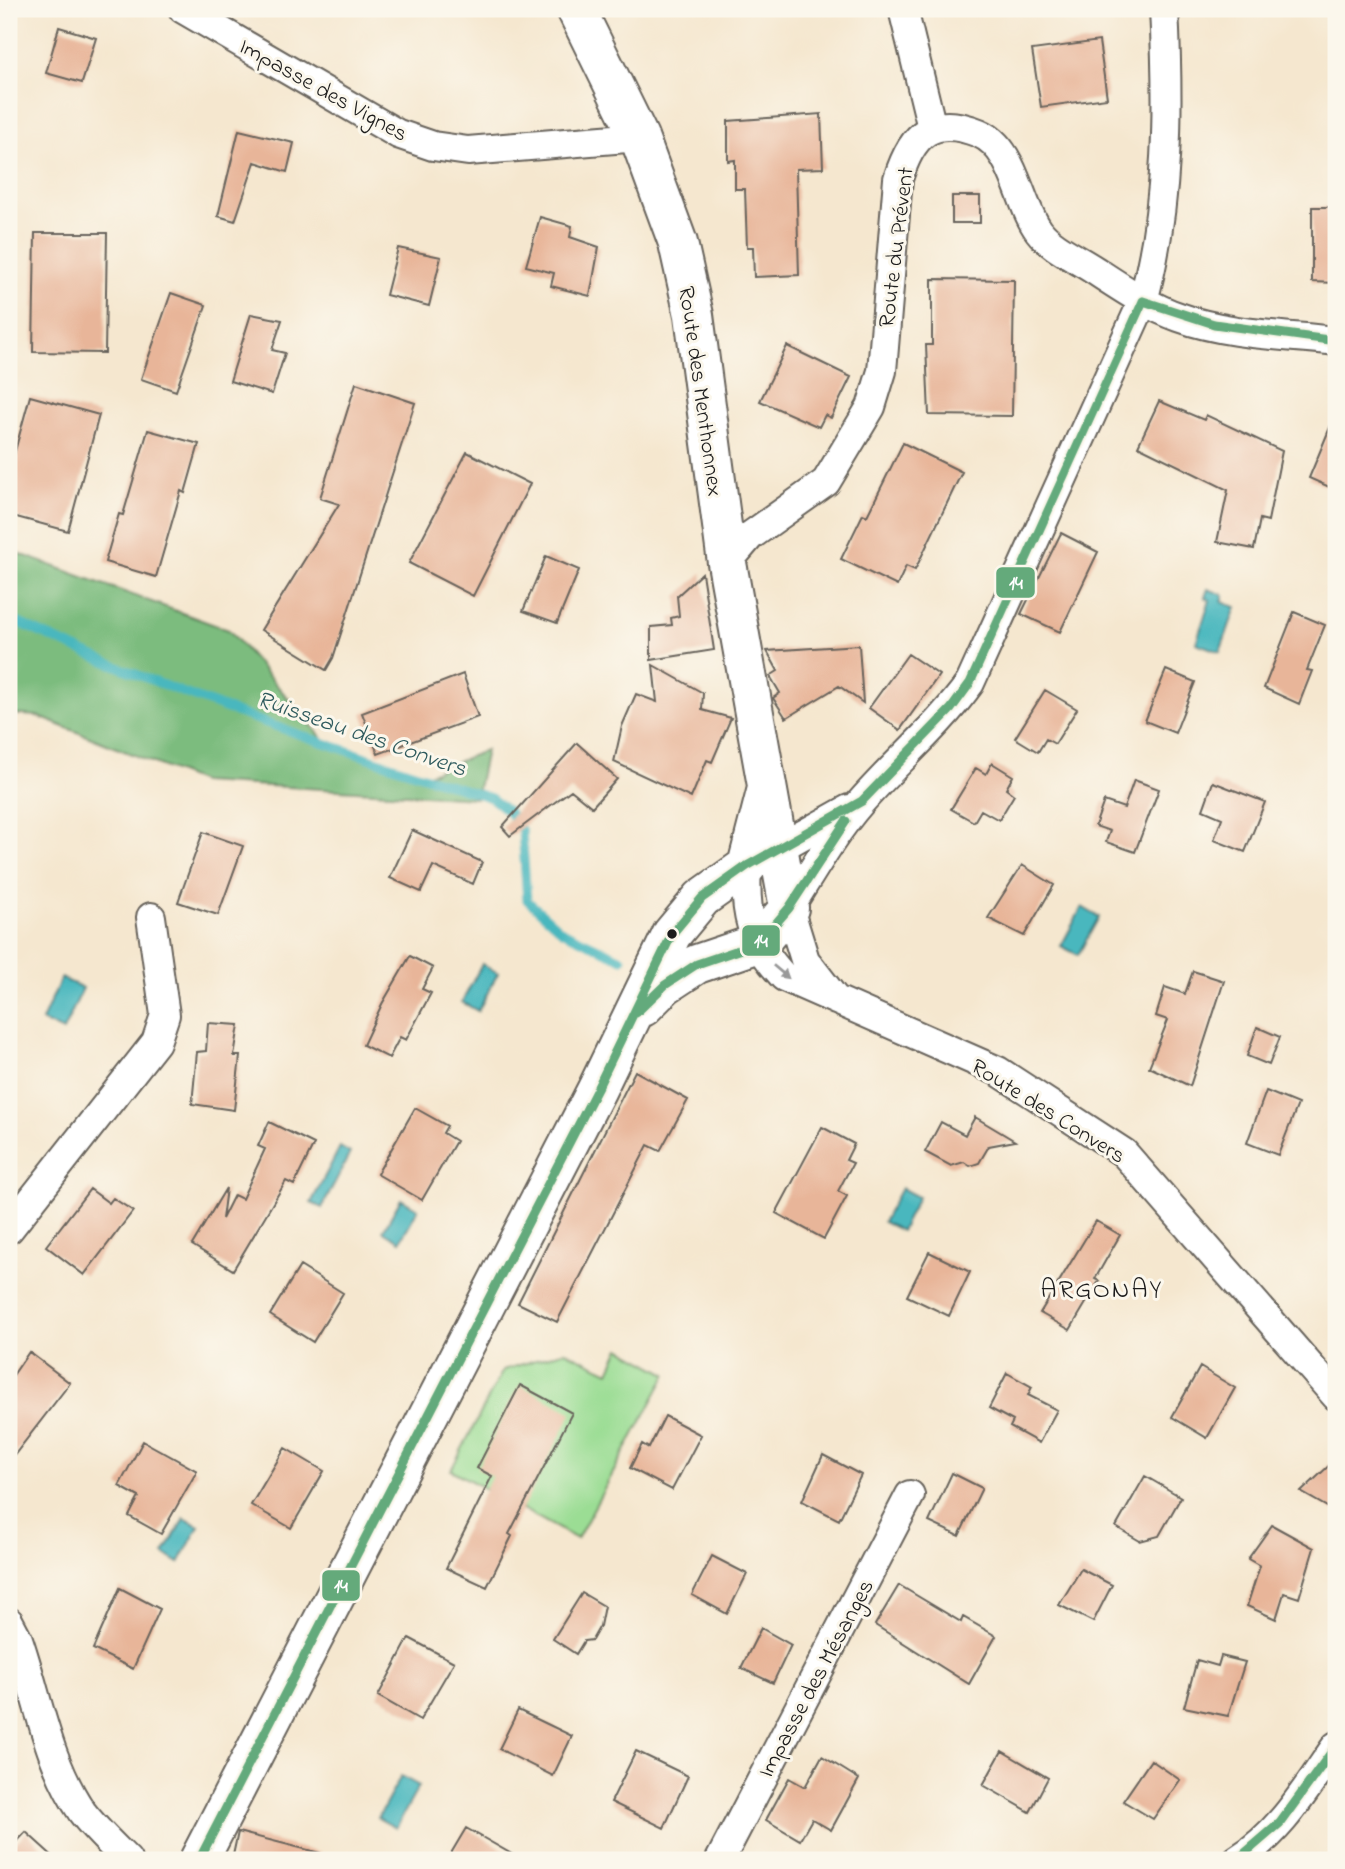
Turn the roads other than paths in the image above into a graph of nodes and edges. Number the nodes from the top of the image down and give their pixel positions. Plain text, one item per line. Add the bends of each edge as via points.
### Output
1 (183, 9) edge
2 (576, 9) edge
3 (902, 9) edge
4 (1164, 9) edge
5 (932, 128) junction
6 (639, 137) junction
7 (1143, 301) junction
8 (1336, 341) edge
9 (727, 563) junction
10 (766, 792) junction
11 (862, 801) junction
12 (779, 845) junction
13 (747, 866) junction
14 (789, 908) junction
15 (151, 917) dead end
16 (759, 943) junction
17 (836, 999) junction
18 (629, 1020) junction
19 (9, 1229) edge
20 (1336, 1395) edge
21 (910, 1495) dead end
22 (9, 1622) edge
23 (1336, 1746) edge
24 (1242, 1859) edge
25 (127, 1860) edge
26 (199, 1860) edge
27 (720, 1860) edge

1 - 6 street, Impasse des Vignes via 398,134 433,146 468,151
2 - 6 street, Route des Menthonnex
3 - 5 street
4 - 7 street via 1165,176 1155,257
5 - 7 street via 952,125 991,140 1039,231
5 - 9 street, Route du Prévent via 905,156 898,178 882,371 871,407 826,482 750,536
6 - 9 street, Route des Menthonnex via 678,243 694,315
7 - 8 street via 1222,328
7 - 11 street via 970,683
9 - 10 street, Route des Menthonnex
10 - 12 street, Route des Menthonnex
10 - 13 street, Route des Menthonnex
11 - 12 street via 830,822
11 - 14 street
12 - 13 street
12 - 14 street, Route des Menthonnex
13 - 16 street, Route des Convers via 745,897
13 - 18 street via 702,898 672,934
14 - 16 street
14 - 17 street, Route des Convers via 805,960
15 - 19 street via 165,1015 156,1042
16 -> 17 street, Route des Convers via 784,977
16 - 18 street via 698,964 666,985
17 - 20 street, Route des Convers via 998,1071 1124,1153
18 - 26 street
21 - 27 street, Impasse des Mésanges
22 - 25 street via 67,1786 84,1814
23 - 24 street via 1292,1810

